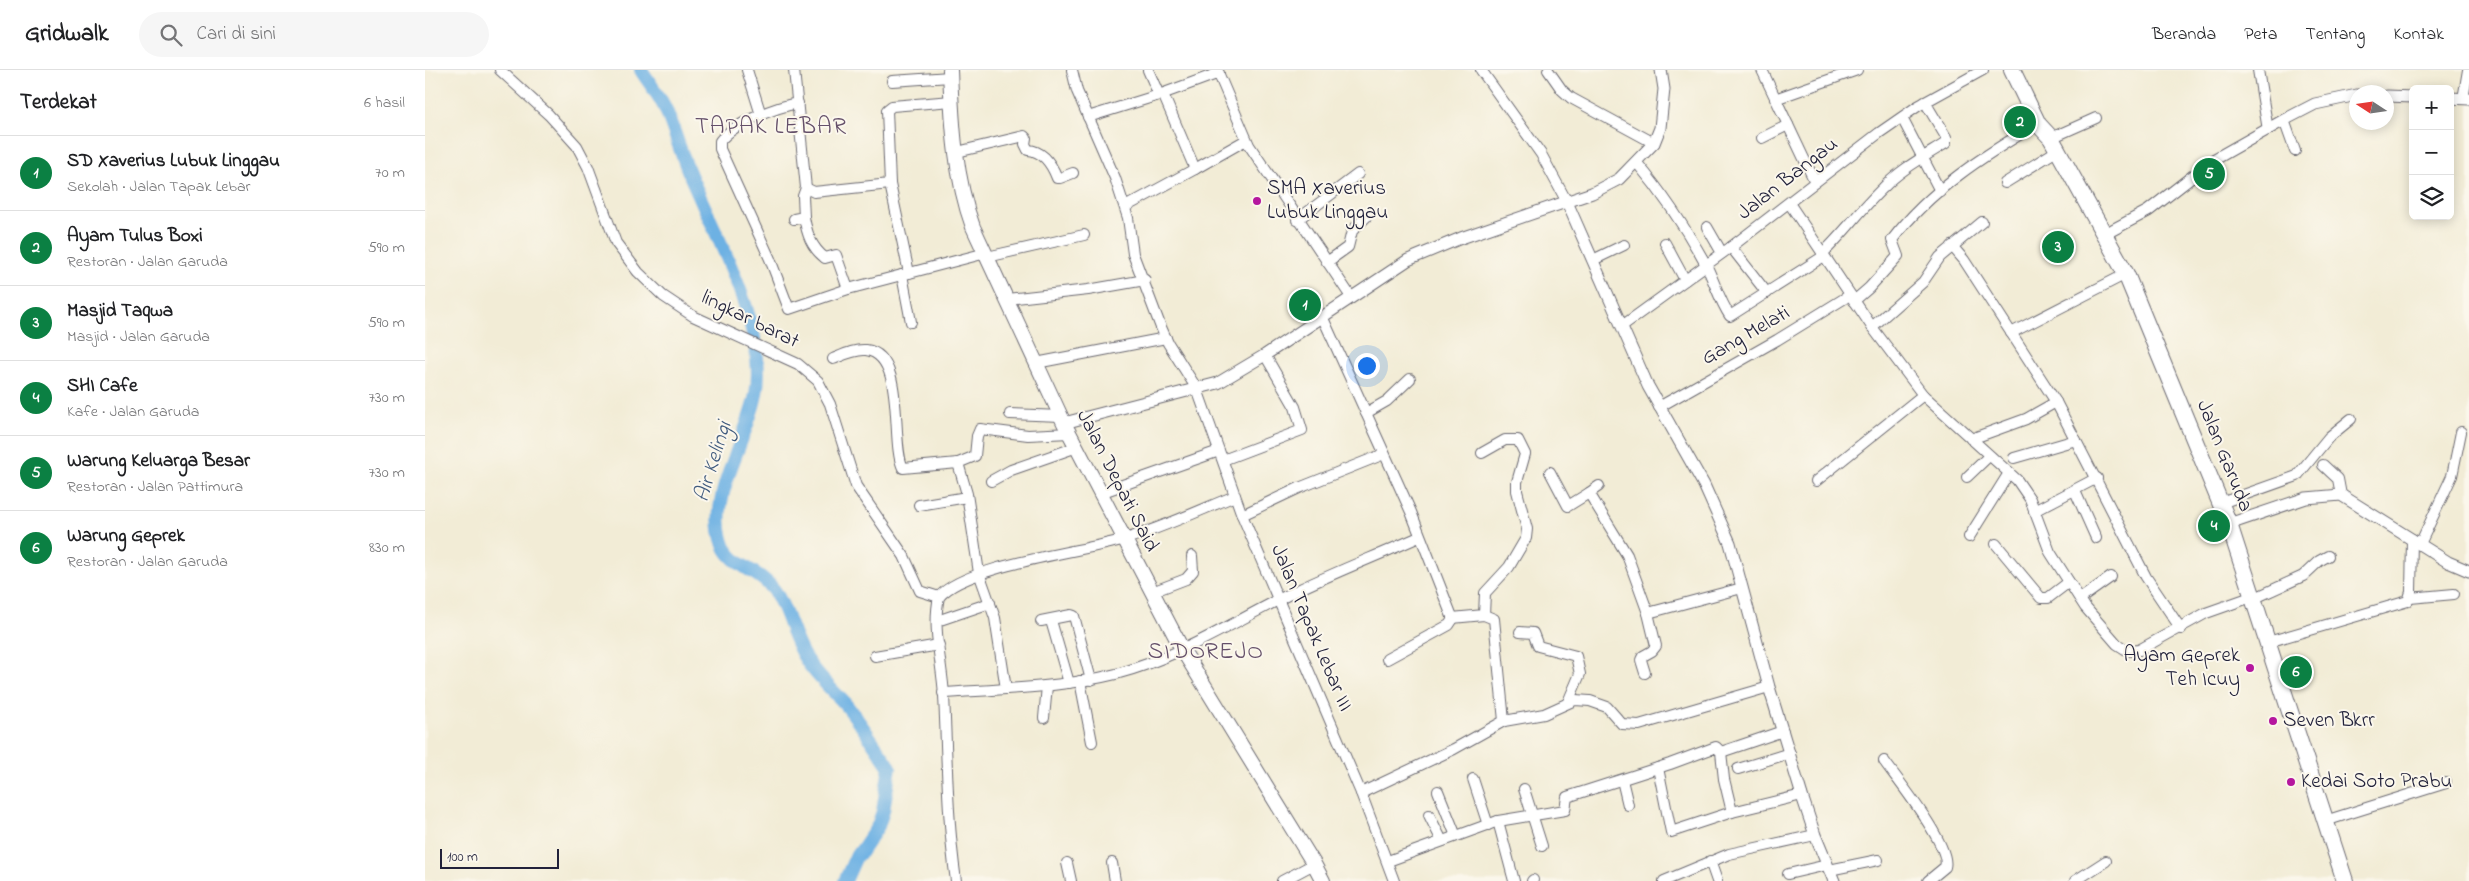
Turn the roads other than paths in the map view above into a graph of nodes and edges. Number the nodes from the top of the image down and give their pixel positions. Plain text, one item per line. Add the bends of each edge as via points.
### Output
1 (500, 70) edge
2 (747, 70) edge
3 (794, 70) edge
4 (1072, 70) edge
5 (1148, 70) edge
6 (1481, 70) edge
7 (1548, 70) edge
8 (1661, 70) edge
9 (1762, 70) edge
10 (1983, 70) edge
11 (2012, 70) edge
12 (2258, 70) edge
13 (2468, 70) edge
14 (1218, 71) edge
15 (1852, 71) edge
16 (950, 74) edge
17 (893, 82) dead end
18 (1161, 95) junction
19 (2394, 96) edge
20 (2349, 97) edge
21 (2409, 97) edge
22 (1775, 99) junction
23 (2466, 99) edge
24 (952, 100) junction
25 (1925, 102) junction
26 (797, 103) junction
27 (761, 115) junction
28 (1088, 117) junction
29 (1902, 118) junction
30 (2096, 118) dead end
31 (2284, 120) junction
32 (2038, 124) junction
33 (1788, 125) junction
34 (2268, 130) junction
35 (1761, 138) dead end
36 (1247, 140) junction
37 (1655, 143) junction
38 (2054, 144) junction
39 (2295, 151) dead end
40 (957, 152) junction
41 (1923, 158) junction
42 (1637, 163) junction
43 (1195, 169) junction
44 (1073, 173) dead end
45 (1358, 174) dead end
46 (1815, 182) junction
47 (2005, 183) dead end
48 (890, 184) junction
49 (806, 188) junction
50 (1940, 191) junction
51 (1567, 202) junction
52 (1789, 203) junction
53 (1125, 207) junction
54 (1369, 214) dead end
55 (1297, 220) junction
56 (1982, 222) dead end
57 (1707, 227) dead end
58 (1084, 235) dead end
59 (2103, 235) junction
60 (1665, 243) dead end
61 (1624, 245) dead end
62 (1953, 246) junction
63 (1731, 247) junction
64 (1722, 253) junction
65 (986, 255) junction
66 (1823, 255) junction
67 (1593, 260) junction
68 (1327, 262) junction
69 (1706, 265) junction
70 (905, 274) junction
71 (2126, 274) junction
72 (1145, 280) junction
73 (1685, 280) junction
74 (848, 289) junction
75 (1767, 293) junction
76 (1351, 297) junction
77 (1852, 298) junction
78 (1007, 299) junction
79 (1322, 316) junction
80 (911, 322) dead end
81 (1622, 326) junction
82 (1871, 327) junction
83 (2011, 332) junction
84 (1166, 338) junction
85 (1265, 356) junction
86 (833, 359) dead end
87 (1037, 363) junction
88 (1409, 380) dead end
89 (1197, 389) junction
90 (1923, 394) junction
91 (2056, 402) junction
92 (1659, 407) junction
93 (1366, 413) junction
94 (1010, 414) dead end
95 (2351, 419) dead end
96 (1065, 424) junction
97 (2461, 432) dead end
98 (1971, 439) junction
99 (2076, 440) junction
100 (1077, 447) junction
101 (1481, 453) dead end
102 (1384, 454) junction
103 (1221, 456) junction
104 (1989, 456) junction
105 (2014, 458) dead end
106 (958, 463) junction
107 (2323, 465) dead end
108 (1550, 472) dead end
109 (2009, 473) junction
110 (1967, 477) dead end
111 (2097, 478) junction
112 (1817, 480) dead end
113 (991, 481) dead end
114 (1599, 486) dead end
115 (2075, 490) junction
116 (1099, 493) junction
117 (1589, 493) junction
118 (2341, 495) junction
119 (1235, 496) junction
120 (967, 497) junction
121 (2221, 503) junction
122 (919, 505) dead end
123 (2034, 511) junction
124 (1243, 515) junction
125 (2229, 524) junction
126 (1419, 537) junction
127 (1969, 537) dead end
128 (2096, 538) dead end
129 (1124, 540) junction
130 (2416, 541) junction
131 (1996, 544) dead end
132 (1192, 556) dead end
133 (2328, 556) dead end
134 (2469, 570) edge
135 (979, 573) junction
136 (2111, 577) dead end
137 (2069, 582) junction
138 (1742, 588) junction
139 (1152, 592) junction
140 (2454, 594) dead end
141 (939, 597) junction
142 (2254, 597) junction
143 (2410, 598) junction
144 (2080, 599) junction
145 (1278, 601) junction
146 (990, 603) junction
147 (1648, 613) junction
148 (1484, 615) junction
149 (1452, 618) junction
150 (937, 621) junction
151 (1041, 621) dead end
152 (1052, 624) dead end
153 (2181, 629) junction
154 (1520, 632) dead end
155 (2269, 642) junction
156 (939, 644) junction
157 (1182, 649) junction
158 (875, 656) dead end
159 (1387, 659) dead end
160 (1645, 673) dead end
161 (1091, 680) junction
162 (1080, 681) junction
163 (1069, 683) junction
164 (1047, 686) junction
165 (1769, 687) junction
166 (1006, 689) junction
167 (943, 694) junction
168 (1568, 702) junction
169 (1044, 718) dead end
170 (1504, 721) junction
171 (1783, 731) junction
172 (1091, 742) dead end
173 (1721, 752) junction
174 (1790, 753) junction
175 (1884, 761) dead end
176 (1658, 768) junction
177 (1738, 769) dead end
178 (1473, 779) dead end
179 (1622, 780) junction
180 (2446, 783) dead end
181 (1524, 789) dead end
182 (1438, 791) dead end
183 (1361, 793) junction
184 (1802, 795) junction
185 (1628, 805) dead end
186 (1732, 812) junction
187 (1429, 815) dead end
188 (1531, 816) junction
189 (1498, 822) junction
190 (2325, 822) junction
191 (1488, 825) junction
192 (1815, 835) junction
193 (1456, 836) junction
194 (1442, 841) junction
195 (1542, 846) dead end
196 (1878, 860) dead end
197 (1388, 861) junction
198 (1710, 861) junction
199 (2106, 861) dead end
200 (1067, 864) dead end
201 (1113, 864) dead end
202 (1314, 864) junction
203 (1830, 872) edge
204 (1788, 874) dead end
205 (956, 881) edge
206 (1071, 881) edge
207 (1115, 881) edge
208 (1282, 881) edge
209 (1323, 881) edge
210 (1394, 881) edge
211 (1514, 881) edge
212 (1665, 881) edge
213 (1717, 881) edge
214 (1928, 881) edge
215 (2075, 881) edge
216 (2345, 881) edge

1 - 141 street, lingkar barat via 577,146 589,166 616,243 638,272 663,296 693,316 798,364 819,381 862,497 904,556 920,591
2 - 27 street
3 - 26 street
4 - 28 street, Jalan Tapak Lebar III
5 - 18 street
6 - 51 street via 1541,154
7 - 37 street via 1571,98
8 - 37 street via 1664,108
9 - 22 street
10 - 25 street, Jalan Bangau
11 - 32 highway, Jalan Garuda
12 - 34 street
13 - 23 street
14 - 18 street
14 - 36 street
15 - 22 street
16 - 17 street
16 - 24 main road, Jalan Depati Said
18 - 28 street
18 - 43 street
19 - 21 street
20 - 31 street via 2315,104
22 - 33 street
24 - 40 main road, Jalan Depati Said
24 - 48 street via 888,107
25 - 29 street, Jalan Bangau
25 - 41 street via 1947,140
26 - 27 street
26 - 49 street
27 - 74 street via 724,136 719,144 773,266 787,307 792,310
28 - 53 street, Jalan Tapak Lebar III
29 - 41 street
29 - 46 street, Jalan Bangau
30 - 38 street
31 - 34 street
31 - 39 street
32 - 38 highway, Jalan Garuda
32 - 50 street via 1988,154
33 - 35 street
33 - 46 street
34 - 59 street via 2215,159 2148,211
36 - 43 street
36 - 55 street
37 - 42 street
38 - 47 street
38 - 59 highway, Jalan Garuda
40 - 44 street via 1024,136 1028,150 1036,151 1052,165 1057,178
40 - 65 main road, Jalan Depati Said via 965,206
41 - 50 street
41 - 66 street via 1883,187
42 - 51 street via 1608,185
42 - 69 street via 1663,194
43 - 53 street
45 - 55 street
46 - 52 street, Jalan Bangau
48 - 49 street via 814,192
48 - 70 street
49 - 74 street via 799,218 812,245 825,258 836,256
50 - 77 street, Gang Melati via 1895,236 1891,243 1898,256 1869,288
51 - 67 street
51 - 76 street via 1421,254
52 - 63 street, Jalan Bangau
52 - 66 street
53 - 72 street, Jalan Tapak Lebar III via 1133,254
54 - 68 street via 1352,231 1349,247
55 - 68 street
56 - 62 street
57 - 64 street
58 - 65 street
59 - 71 highway, Jalan Garuda
60 - 73 street
61 - 67 street
62 - 82 street via 1936,262 1923,282
62 - 83 street
63 - 64 street, Jalan Bangau
63 - 75 street
64 - 69 street, Jalan Bangau
65 - 70 street
65 - 78 main road, Jalan Depati Said
66 - 75 street
66 - 77 street
67 - 81 street
68 - 76 street
69 - 73 street, Jalan Bangau
69 - 75 street via 1729,316
70 - 74 street
70 - 80 street
71 - 83 street
71 - 121 highway, Jalan Garuda
72 - 78 street
72 - 84 street, Jalan Tapak Lebar III
73 - 81 street, Jalan Bangau
76 - 79 street
77 - 82 street
77 - 92 street, Gang Melati
78 - 87 main road, Jalan Depati Said
79 - 85 street
79 - 93 street
81 - 92 street
82 - 90 street
83 - 91 street
84 - 87 street
84 - 89 street, Jalan Tapak Lebar III
85 - 89 street via 1218,382
85 - 103 street via 1295,407 1302,430
86 - 106 street via 867,350 880,358 890,372 903,468
87 - 96 main road, Jalan Depati Said
88 - 93 street via 1387,401
89 - 96 street
89 - 103 street, Jalan Tapak Lebar III
90 - 98 street
90 - 112 street
91 - 98 street via 2026,419
91 - 99 street
92 - 138 street via 1719,516
93 - 102 street
94 - 96 street
95 - 121 street via 2329,438 2297,476
96 - 100 main road, Jalan Depati Said
96 - 106 street via 1028,435 980,429 975,456
97 - 130 street via 2452,476
98 - 104 street
99 - 105 street
99 - 111 street
100 - 113 street via 1011,470
100 - 116 main road, Jalan Depati Said
101 - 148 street via 1511,438 1519,440 1522,445 1525,454 1517,491 1527,530 1509,567 1485,593
102 - 124 street via 1299,488
102 - 126 street
103 - 116 street
103 - 119 street, Jalan Tapak Lebar III
104 - 109 street
104 - 110 street
106 - 120 street
107 - 118 street via 2338,479
108 - 117 street via 1568,506
109 - 123 street via 2022,487
109 - 127 street
111 - 115 street
111 - 153 street via 2149,581
114 - 117 street
115 - 123 street
115 - 128 street
116 - 129 main road, Jalan Depati Said
117 - 147 street via 1627,556
118 - 125 street via 2306,498
118 - 130 street
119 - 124 street, Jalan Tapak Lebar III
119 - 129 street
120 - 122 street
120 - 135 street
121 - 125 highway, Jalan Garuda
123 - 137 street via 2043,538
124 - 145 street, Jalan Tapak Lebar III
125 - 142 highway, Jalan Garuda
126 - 145 street
126 - 149 street
129 - 135 street
129 - 139 main road, Jalan Depati Said
130 - 134 street via 2448,562
130 - 143 street
131 - 137 street via 2041,598 2048,598
132 - 139 street via 1193,571 1186,579
133 - 142 street via 2303,576
135 - 141 street via 951,586
135 - 146 street
136 - 144 street
137 - 144 street
138 - 147 street
138 - 165 street
139 - 157 main road, Jalan Depati Said
140 - 143 street
141 - 150 street
142 - 153 street via 2206,613
142 - 155 highway, Jalan Garuda
143 - 155 street
144 - 153 street via 2112,639 2128,651 2139,650
145 - 157 street
145 - 183 street, Jalan Tapak Lebar III
146 - 150 street
146 - 166 street
147 - 160 street via 1656,646 1641,660
148 - 149 street
148 - 170 street via 1494,619 1496,624
149 - 159 street via 1449,625
150 - 156 street
151 - 161 street via 1071,614 1075,616
152 - 163 street
154 - 168 street via 1533,633 1538,646 1576,656 1580,674
155 - 190 highway, Jalan Garuda
156 - 158 street
156 - 167 street
157 - 161 street via 1147,664
157 - 202 main road, Jalan Depati Said
161 - 162 street
162 - 163 street
162 - 172 street
163 - 164 street
164 - 166 street
164 - 169 street
165 - 168 street via 1639,725 1622,724 1611,710 1598,703 1584,700
165 - 171 street
166 - 167 street
167 - 205 street via 950,838
168 - 170 street via 1544,714
170 - 183 street via 1454,749
171 - 173 street
171 - 174 street
173 - 176 street via 1719,747 1713,747
173 - 186 street
174 - 177 street
174 - 184 street
175 - 214 street via 1924,816 1945,856 1945,867
176 - 179 street
176 - 186 street via 1671,832
178 - 191 street
179 - 185 street
179 - 188 street via 1567,798 1565,810
180 - 190 street
181 - 188 street
182 - 193 street
183 - 197 street, Jalan Tapak Lebar III
184 - 186 street
184 - 192 street
187 - 194 street
188 - 189 street
188 - 195 street
189 - 191 street
189 - 211 street
190 - 216 highway, Jalan Garuda
191 - 193 street
192 - 198 street
192 - 203 street
193 - 194 street
194 - 197 street
196 - 203 street
197 - 210 street, Jalan Tapak Lebar III
198 - 212 street
198 - 213 street
199 - 215 street
200 - 206 street
201 - 207 street
202 - 208 street
202 - 209 main road, Jalan Depati Said
203 - 204 street

